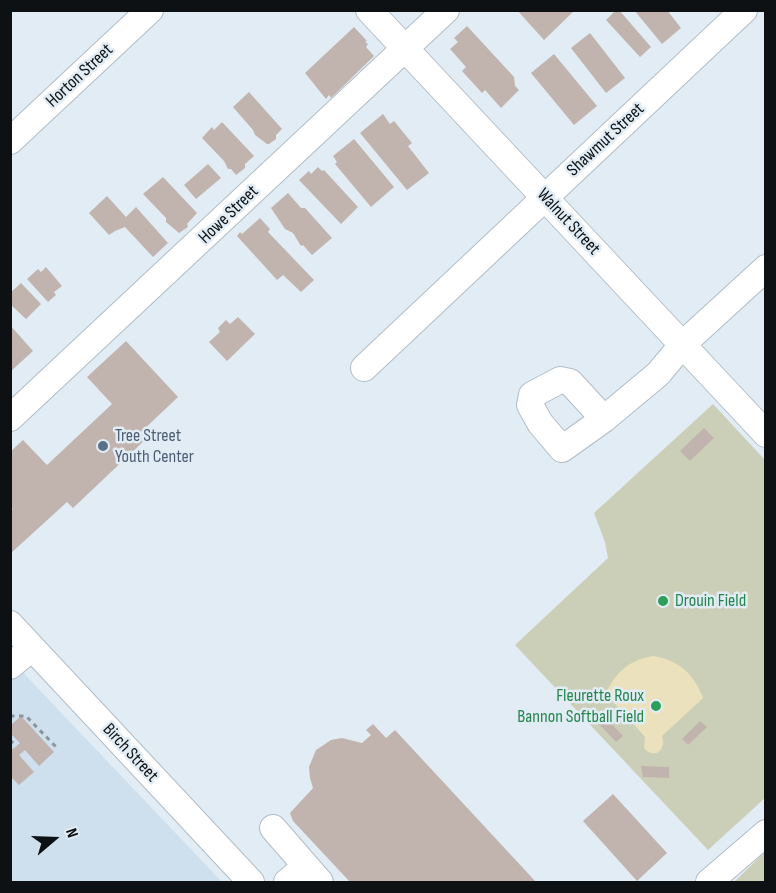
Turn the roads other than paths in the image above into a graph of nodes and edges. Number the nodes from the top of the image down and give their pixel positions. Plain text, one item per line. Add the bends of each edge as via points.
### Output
1 (150, 10) edge
2 (369, 10) edge
3 (446, 10) edge
4 (744, 10) edge
5 (405, 49) junction
6 (10, 141) edge
7 (545, 197) junction
8 (765, 268) edge
9 (683, 344) junction
10 (364, 368) dead end
11 (10, 418) edge
12 (604, 418) dead end
13 (765, 434) edge
14 (10, 624) edge
15 (32, 648) junction
16 (10, 666) edge
17 (273, 828) dead end
18 (765, 832) edge
19 (304, 877) edge
20 (250, 882) edge
21 (709, 882) edge

1 - 6 street, Horton Street
2 - 5 street, Walnut Street
3 - 5 street, Howe Street
4 - 7 street, Shawmut Street
5 - 7 street, Walnut Street
5 - 11 street, Howe Street
7 - 9 street, Walnut Street
7 - 10 street, Shawmut Street
8 - 9 street
9 - 12 street via 658,374
9 - 13 street, Walnut Street
14 - 15 street, Birch Street
15 - 16 street
15 - 20 street, Birch Street
17 - 19 street
18 - 21 street

